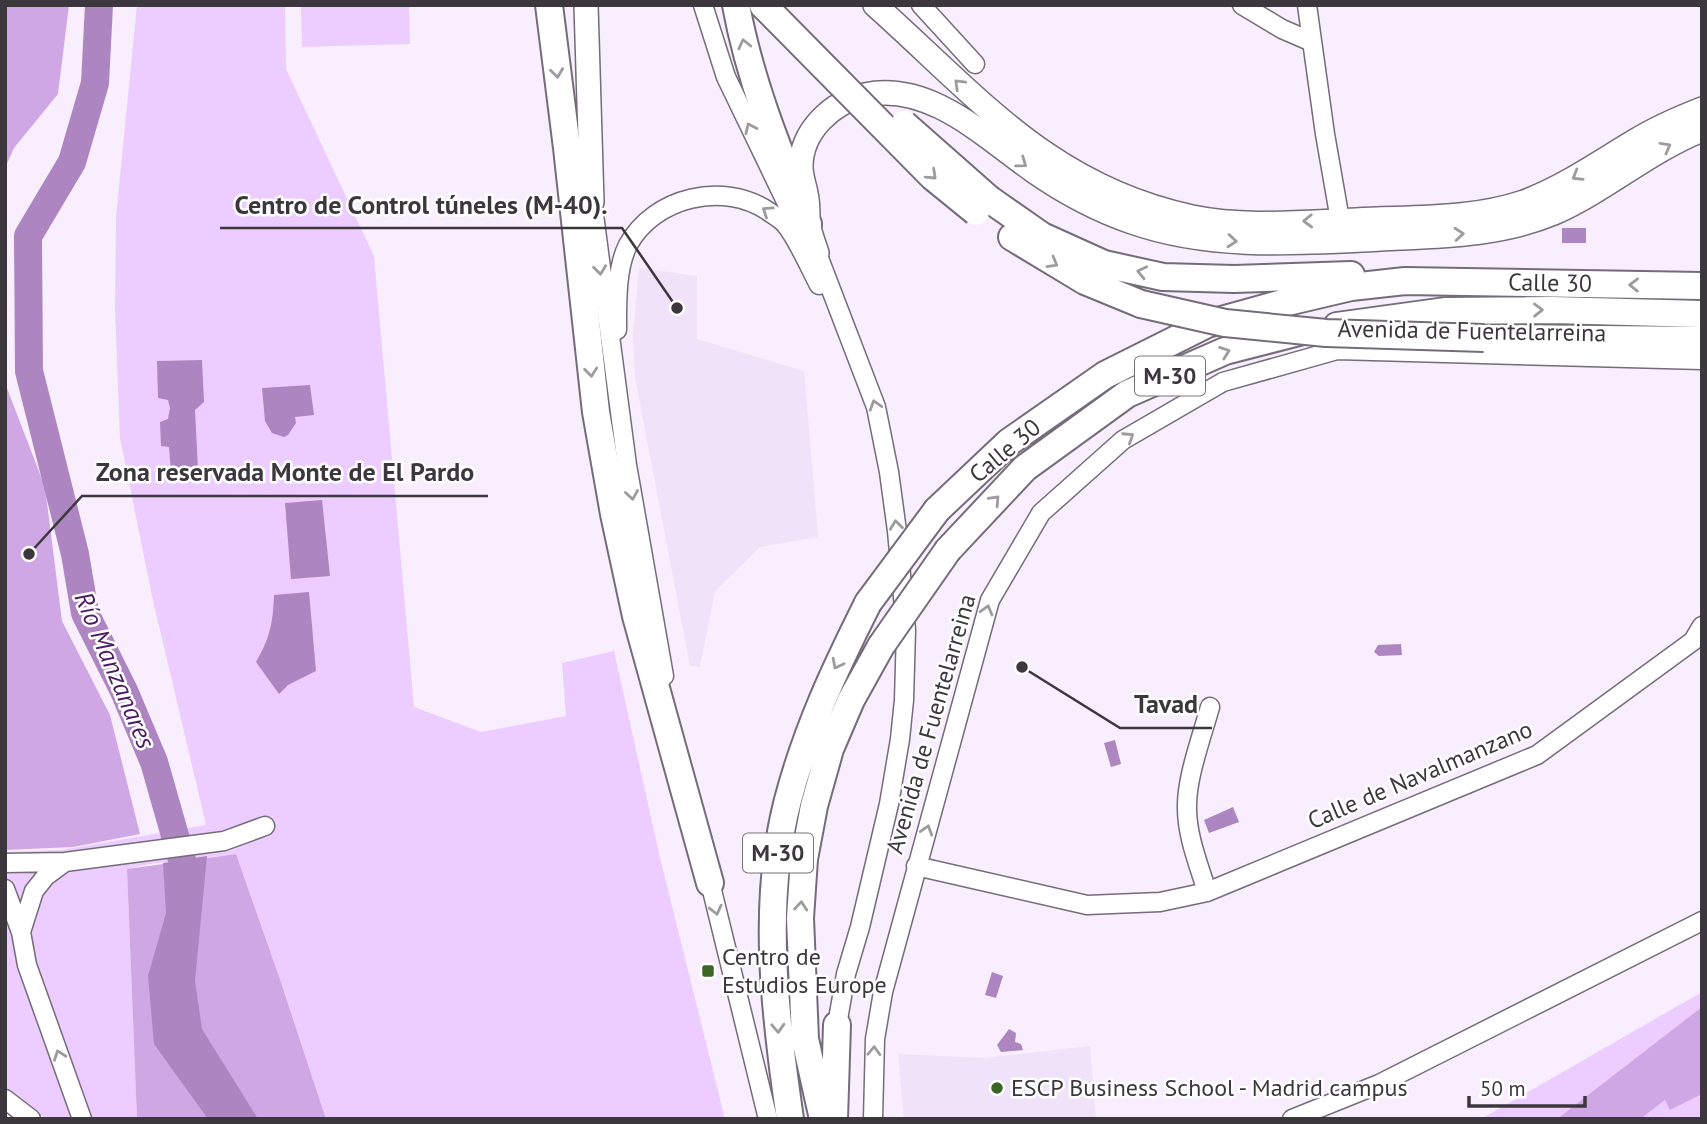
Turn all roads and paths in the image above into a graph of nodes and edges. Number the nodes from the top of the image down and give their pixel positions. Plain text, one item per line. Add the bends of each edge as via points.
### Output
1 (549, 5) edge
2 (575, 5) edge
3 (586, 5) edge
4 (703, 5) edge
5 (736, 5) edge
6 (763, 5) edge
7 (787, 5) edge
8 (878, 5) edge
9 (921, 5) edge
10 (1242, 5) edge
11 (1307, 5) edge
12 (1312, 42) junction
13 (975, 64) dead end
14 (1702, 109) edge
15 (1702, 130) edge
16 (592, 202) junction
17 (982, 206) junction
18 (1340, 220) junction
19 (808, 224) junction
20 (817, 253) junction
21 (1405, 281) junction
22 (1702, 286) edge
23 (1702, 314) edge
24 (844, 327) junction
25 (1702, 340) edge
26 (1702, 360) edge
27 (617, 394) junction
28 (1702, 626) edge
29 (1210, 707) dead end
30 (265, 826) dead end
31 (65, 862) junction
32 (5, 863) edge
33 (916, 866) junction
34 (710, 883) junction
35 (5, 889) edge
36 (1207, 892) junction
37 (1702, 921) edge
38 (21, 932) junction
39 (837, 1025) junction
40 (5, 1099) edge
41 (31, 1119) edge
42 (82, 1119) edge
43 (768, 1119) edge
44 (790, 1119) edge
45 (823, 1119) edge
46 (834, 1119) edge
47 (848, 1119) edge
48 (873, 1119) edge
49 (1292, 1119) edge

1 -> 34 highway via 596,412 614,514 636,616
2 - 16 street
3 - 16 main road
20 -> 4 street via 788,206 726,77
19 -> 5 highway via 764,114
6 -> 17 highway, bridge via 933,177
7 - 17 highway, bridge
18 -> 8 main road via 1216,220 1114,192 1027,143 986,110
9 - 13 street
10 - 12 street
11 - 12 street
12 - 18 street
14 -> 18 main road via 1659,128 1569,182 1522,202 1482,212
19 -> 15 main road via 801,168 807,139 828,113 865,95 894,93 926,100 1063,190 1132,222 1181,235 1260,243 1441,236 1513,226 1555,212
16 -> 27 street
21 -> 17 highway via 1349,275 1163,277 1104,264
17 -> 25 highway, bridge via 1030,250 1085,281 1142,304 1225,323 1313,332
19 - 20 main road
20 - 24 street
22 -> 21 highway, Calle 30 / M-30
21 -> 44 highway, Calle 30 / M-30, bridge via 1351,287 1208,324 1105,375 1009,442 937,510 868,603 807,737 787,803 777,858 773,920 779,1042
45 -> 23 highway, Calle 30 / M-30, bridge via 805,1040 800,918 804,859 830,749 881,646 948,550 1025,468 1127,394 1225,351 1298,332 1446,311
24 -> 27 street via 785,223 755,203 713,194 689,199 641,226 627,247 617,290
39 -> 24 street via 889,804 904,701 906,630 897,531 876,407
33 -> 26 street, Avenida de Fuentelarreina via 990,600 1041,513 1123,440 1223,382 1337,351
27 -> 34 street via 667,695
28 - 36 street, Calle de Navalmanzano via 1693,641 1537,755
29 - 36 street via 1186,806
30 - 31 street via 224,841
31 - 32 street
31 - 38 street via 34,891
33 - 36 street, Calle de Navalmanzano via 1087,905 1160,902
48 -> 33 street, Avenida de Fuentelarreina via 874,1040
34 -> 43 street
35 - 38 street
37 - 49 street via 1379,1084
42 -> 38 street via 27,965
39 - 46 highway
39 - 47 street
40 - 41 street

